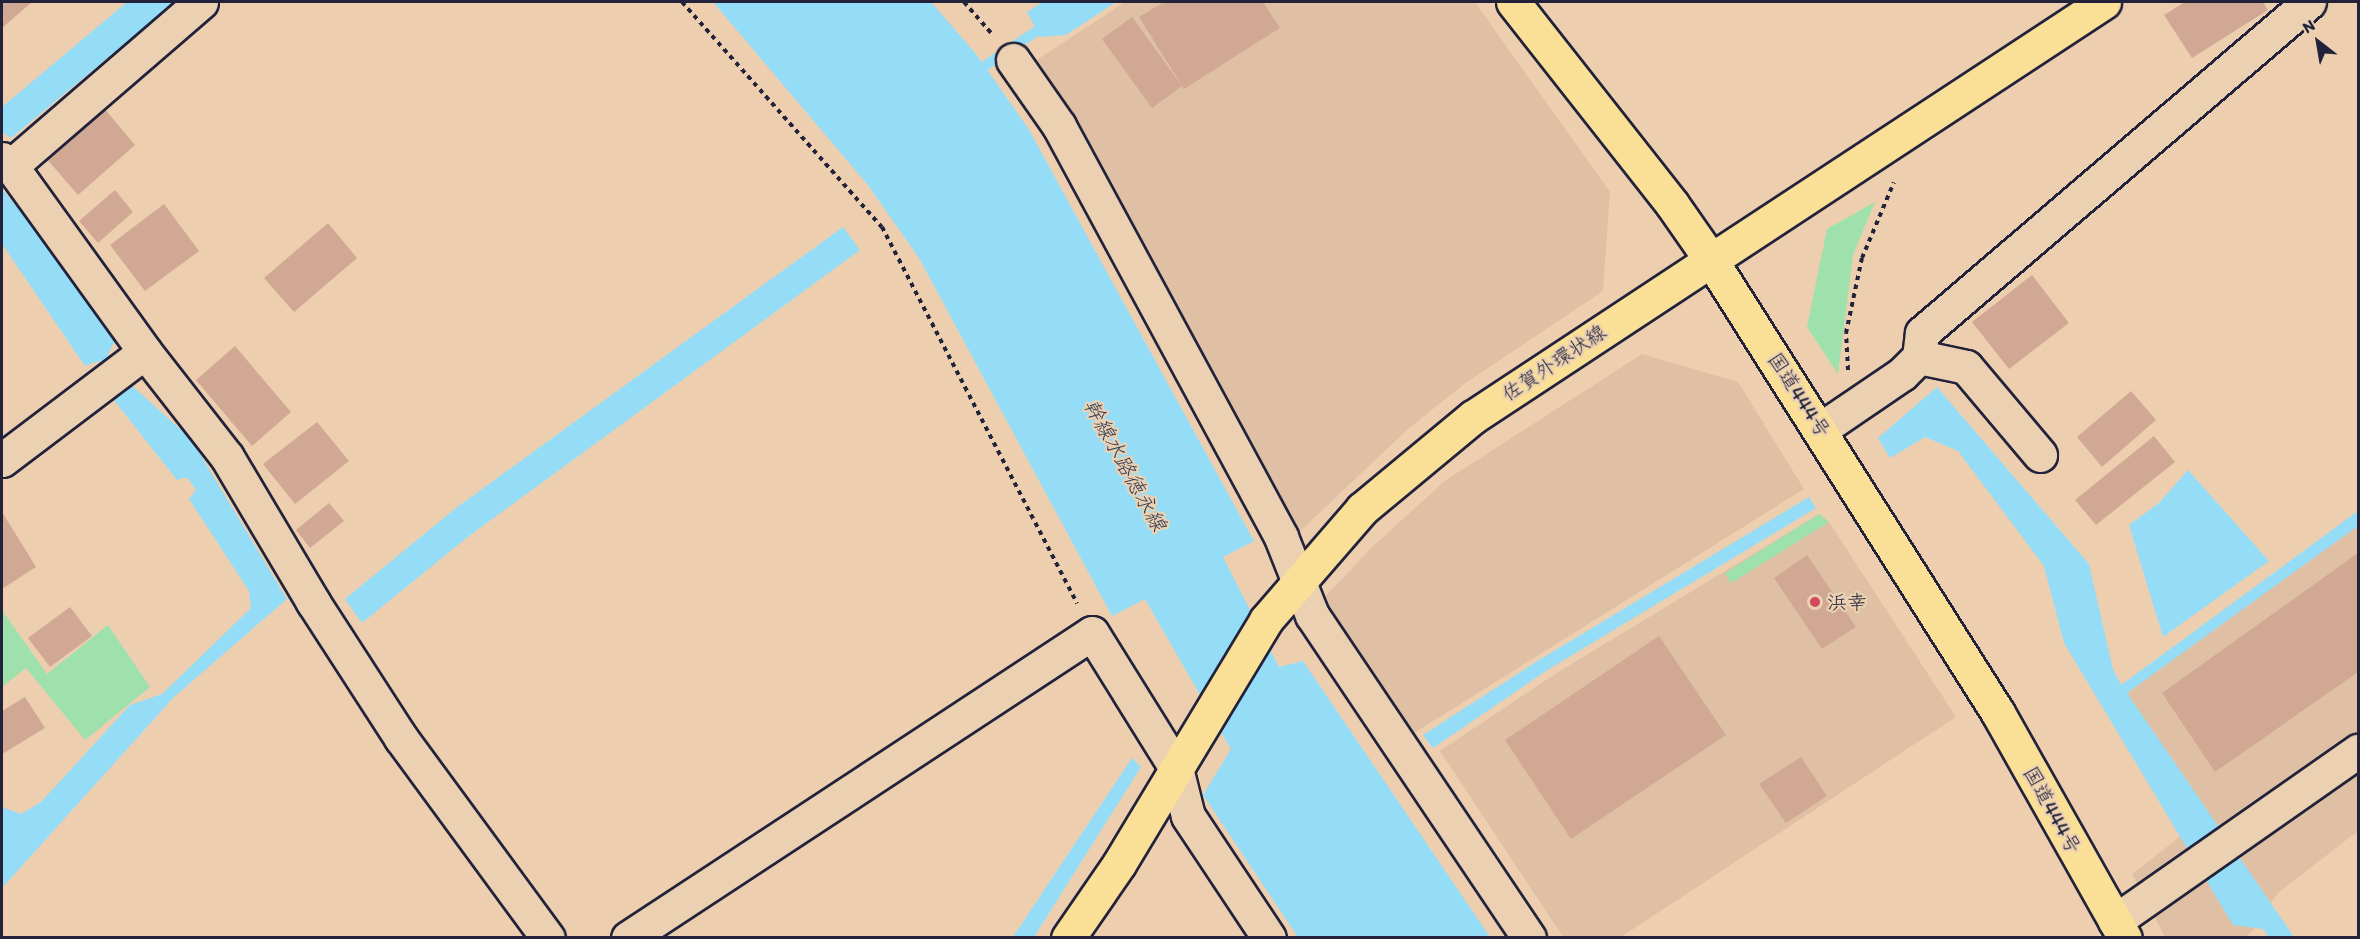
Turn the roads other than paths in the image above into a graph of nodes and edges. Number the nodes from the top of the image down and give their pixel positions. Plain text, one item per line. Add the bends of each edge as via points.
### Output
1 (201, 2) edge
2 (1514, 2) edge
3 (2104, 2) edge
4 (2309, 2) edge
5 (1006, 51) road end
6 (6, 163) edge
7 (1711, 260) junction
8 (1919, 357) junction
9 (124, 368) junction
10 (1821, 429) junction
11 (2040, 455) dead end
12 (2, 460) edge
13 (1296, 582) junction
14 (2358, 751) edge
15 (1176, 768) junction
16 (2120, 929) edge
17 (548, 938) edge
18 (628, 938) edge
19 (1068, 938) edge
20 (1269, 938) edge
21 (1529, 938) edge

1 - 6 street
2 - 7 main road
3 - 7 main road
4 - 8 street via 1922,333
5 - 13 street via 1059,126 1281,537
6 - 9 street
7 - 10 main road, 国道444号
7 - 13 main road, 佐賀外環状線 via 1473,417 1362,509
8 - 10 street via 1902,374
8 - 11 street via 1966,367
9 - 12 street
9 - 17 street via 227,457 313,602 401,738
10 - 16 main road, 国道444号 via 1998,713
13 - 15 main road, 佐賀外環状線 via 1266,620
13 - 21 street via 1312,615
14 - 16 street via 2187,871
15 - 18 street via 1092,633
15 - 19 main road, 佐賀外環状線 via 1119,864
15 - 20 street via 1188,816

